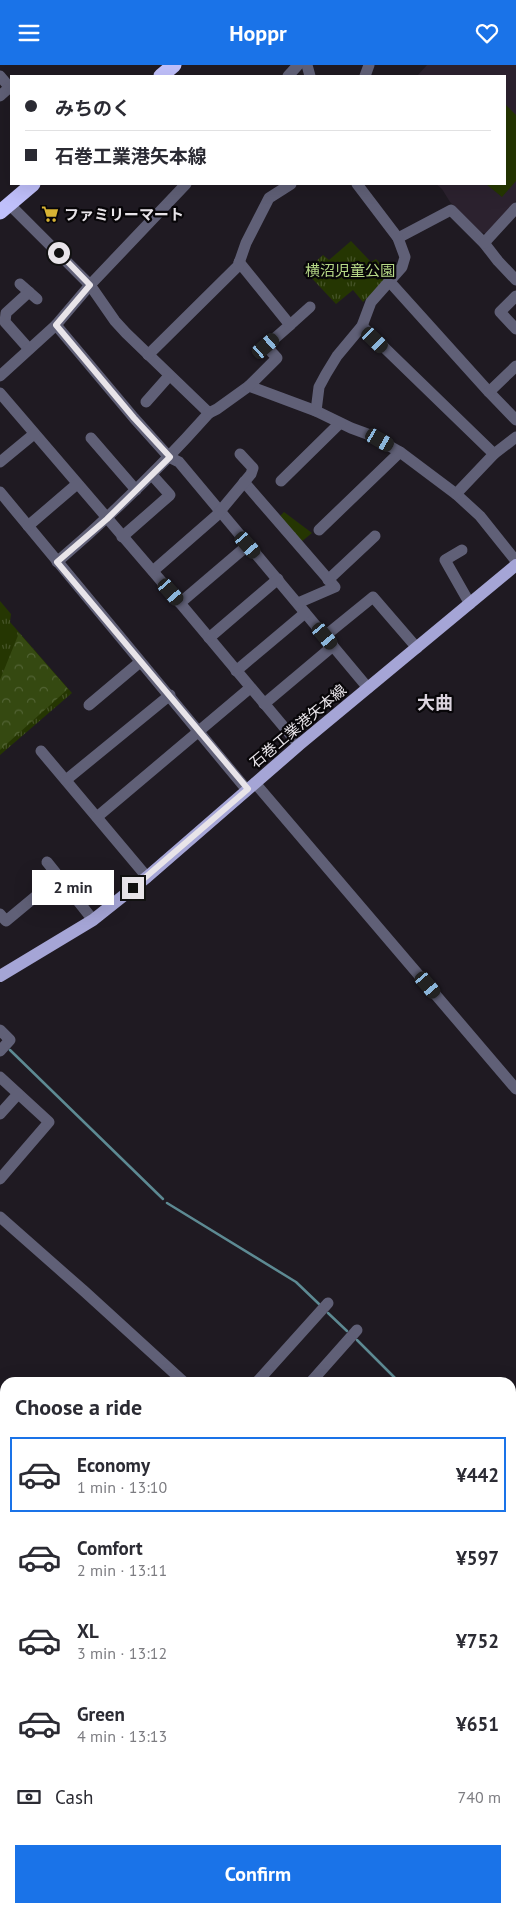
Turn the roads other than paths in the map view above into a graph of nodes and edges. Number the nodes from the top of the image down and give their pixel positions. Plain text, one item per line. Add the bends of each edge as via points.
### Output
1 (174, 65) edge
2 (162, 75) edge
3 (0, 76) edge
4 (10, 88) edge
5 (0, 95) edge
6 (32, 185) edge
7 (185, 185) edge
8 (286, 185) edge
9 (359, 185) edge
10 (4, 208) edge
11 (516, 208) edge
12 (398, 238) junction
13 (484, 243) junction
14 (239, 262) junction
15 (514, 276) edge
16 (389, 281) junction
17 (90, 285) junction
18 (29, 292) dead end
19 (516, 296) edge
20 (310, 307) dead end
21 (56, 325) junction
22 (290, 325) junction
23 (362, 327) junction
24 (516, 329) edge
25 (29, 349) junction
26 (148, 355) junction
27 (516, 366) edge
28 (0, 376) edge
29 (169, 376) junction
30 (249, 385) junction
31 (488, 392) junction
32 (0, 393) edge
33 (146, 402) dead end
34 (316, 411) junction
35 (209, 413) junction
36 (515, 418) edge
37 (340, 423) junction
38 (34, 434) junction
39 (516, 437) edge
40 (91, 438) dead end
41 (400, 452) junction
42 (240, 454) dead end
43 (494, 454) junction
44 (170, 457) junction
45 (0, 462) edge
46 (152, 475) junction
47 (281, 481) dead end
48 (244, 482) junction
49 (77, 484) junction
50 (136, 490) junction
51 (0, 492) edge
52 (456, 494) junction
53 (220, 510) junction
54 (107, 519) junction
55 (28, 526) junction
56 (319, 531) dead end
57 (375, 536) dead end
58 (122, 537) junction
59 (248, 545) junction
60 (462, 550) dead end
61 (516, 561) edge
62 (57, 562) junction
63 (516, 565) edge
64 (153, 571) junction
65 (278, 579) junction
66 (328, 579) junction
67 (180, 603) junction
68 (298, 603) junction
69 (470, 604) junction
70 (305, 613) junction
71 (325, 636) junction
72 (209, 638) junction
73 (333, 646) junction
74 (417, 648) junction
75 (140, 661) junction
76 (236, 671) junction
77 (250, 688) junction
78 (368, 688) junction
79 (170, 695) junction
80 (264, 704) junction
81 (89, 705) dead end
82 (199, 732) junction
83 (299, 745) junction
84 (41, 751) dead end
85 (66, 780) junction
86 (251, 786) junction
87 (97, 817) junction
88 (47, 862) dead end
89 (58, 877) junction
90 (147, 877) junction
91 (0, 914) edge
92 (93, 920) junction
93 (0, 976) edge
94 (0, 1029) edge
95 (0, 1051) edge
96 (0, 1077) edge
97 (516, 1089) edge
98 (18, 1094) junction
99 (0, 1114) edge
100 (0, 1179) edge
101 (0, 1217) edge
102 (328, 1303) dead end
103 (357, 1330) dead end
104 (178, 1377) edge
105 (261, 1377) edge
106 (315, 1377) edge

1 - 2 highway
3 - 4 street
4 - 5 street
6 - 10 highway
7 - 17 street
8 - 14 street via 269,198
9 - 12 street
10 - 17 street
11 - 13 street
12 - 13 street via 452,210
12 - 16 street via 405,257 402,267
13 - 15 street
14 - 22 street
14 - 26 street
16 - 23 street via 371,302
16 - 31 street
17 - 21 street
17 - 26 street via 114,321
18 - 25 street via 6,313 5,322
19 - 24 street via 500,312
20 - 22 street
21 - 25 street
21 - 44 street
22 - 30 street via 266,346 277,358
23 - 34 street via 326,374
23 - 43 street
25 - 28 street
26 - 29 street
27 - 31 street
29 - 33 street
29 - 35 street
30 - 34 street
30 - 35 street
31 - 36 street
32 - 38 street
34 - 37 street
35 - 44 street
37 - 41 street
37 - 47 street
38 - 45 street
38 - 49 street
39 - 43 street
40 - 50 street
41 - 52 street
41 - 56 street
42 - 48 street via 252,468 252,474
43 - 52 street
44 - 46 street
44 - 53 street via 179,462
46 - 50 street
46 - 58 street via 170,495
48 - 53 street
48 - 66 street
49 - 54 street
49 - 55 street
50 - 54 street
51 - 55 street
52 - 61 street via 480,517
53 - 59 street
53 - 64 street
54 - 58 street
54 - 62 street
55 - 62 street
57 - 66 street
58 - 64 street
59 - 65 street
59 - 67 street
60 - 69 street via 442,561
62 - 75 street
63 - 69 main road, 石巻工業港矢本線
64 - 67 street
65 - 68 street
65 - 72 street
66 - 68 street via 335,587
67 - 72 street
68 - 70 street
69 - 74 main road, 石巻工業港矢本線
70 - 71 street
70 - 76 street
71 - 73 street
71 - 74 street via 373,597
72 - 76 street
73 - 78 street
73 - 80 street
74 - 78 main road, 石巻工業港矢本線
75 - 79 street
75 - 81 street
76 - 77 street
77 - 80 street
77 - 82 street
78 - 83 main road, 石巻工業港矢本線
79 - 82 street
79 - 85 street
80 - 83 street
82 - 86 street
82 - 87 street
83 - 86 main road, 石巻工業港矢本線
84 - 85 street
85 - 87 street
86 - 90 main road, 石巻工業港矢本線
86 - 97 street
87 - 90 street
88 - 89 street
89 - 91 street via 6,921
89 - 92 street
90 - 92 main road, 石巻工業港矢本線
92 - 93 main road, 石巻工業港矢本線
94 - 95 street via 10,1040
96 - 98 street
98 - 99 street
98 - 100 street via 49,1122
101 - 104 street
102 - 105 street
103 - 106 street

